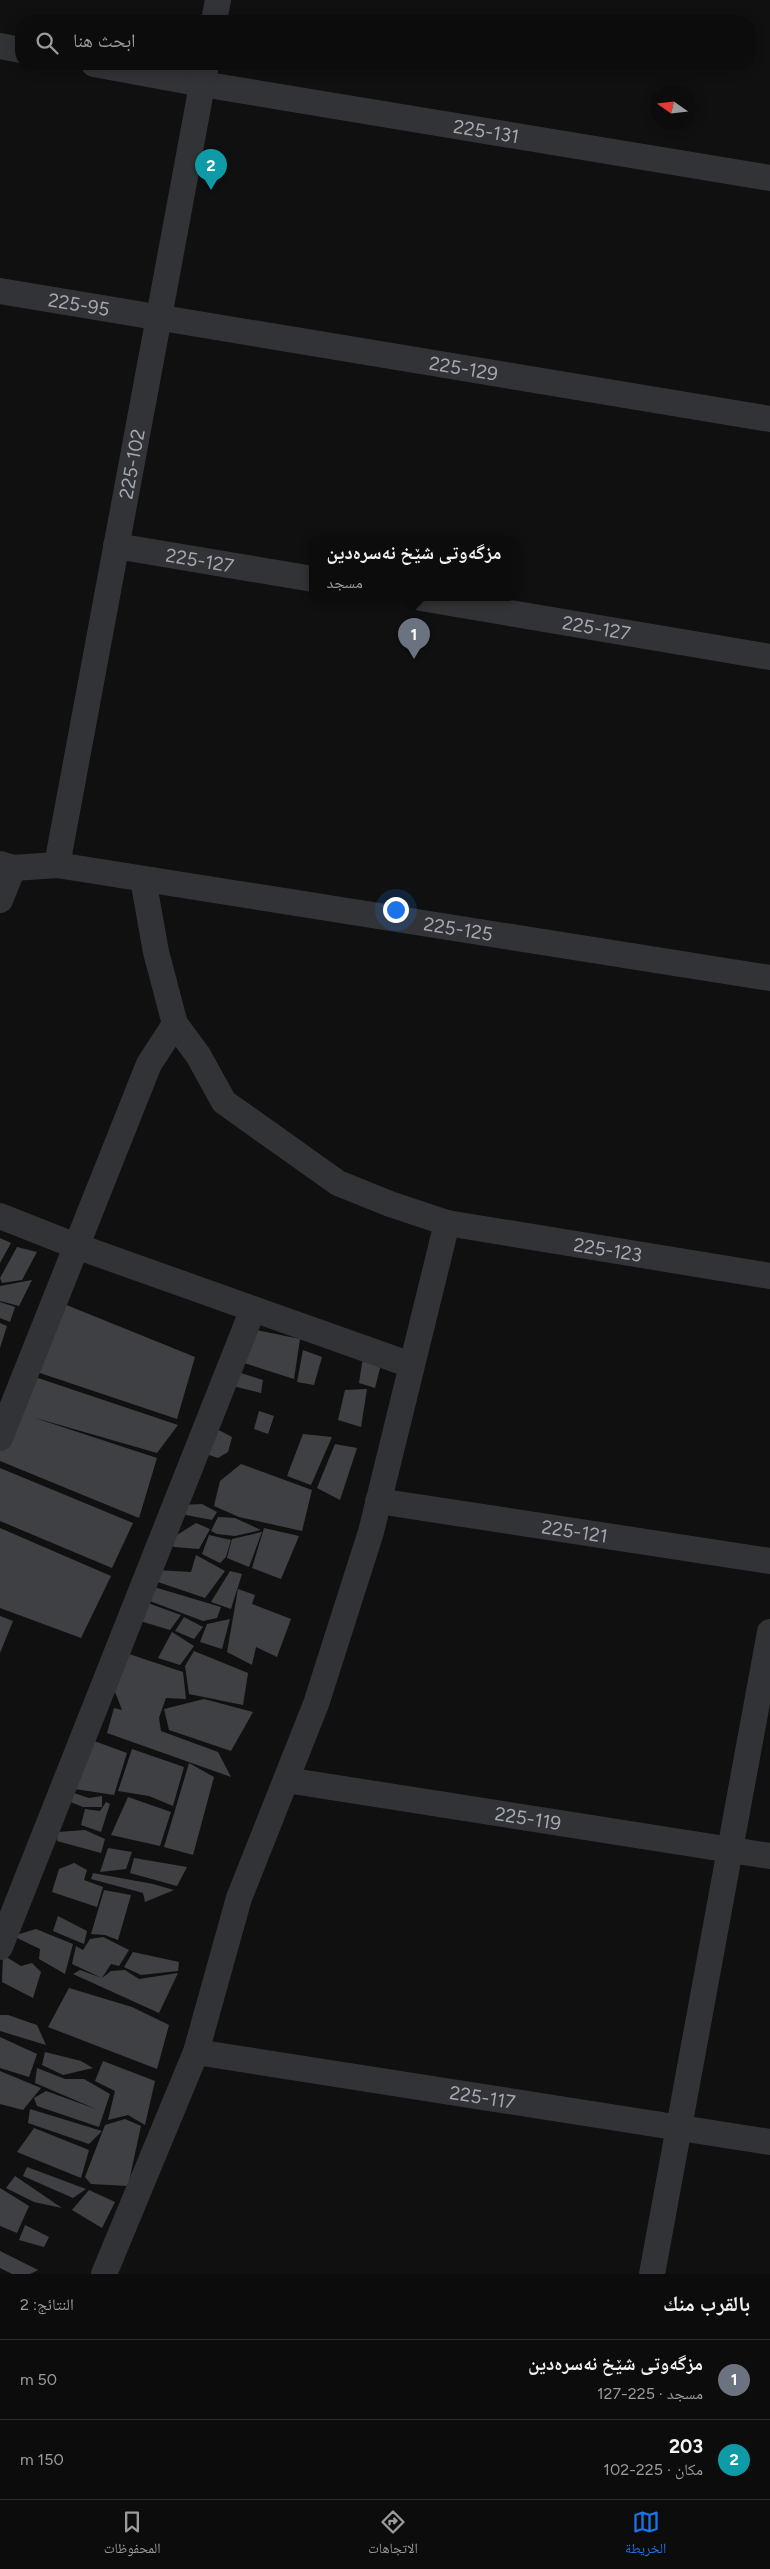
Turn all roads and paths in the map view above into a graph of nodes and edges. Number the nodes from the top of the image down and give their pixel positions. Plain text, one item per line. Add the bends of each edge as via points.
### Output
1 (218, 0) edge
2 (215, 15) edge
3 (0, 46) edge
4 (15, 49) edge
5 (160, 70) edge
6 (204, 74) edge
7 (770, 178) edge
8 (0, 291) edge
9 (158, 317) junction
10 (770, 418) edge
11 (116, 546) junction
12 (309, 578) edge
13 (439, 601) edge
14 (770, 657) edge
15 (57, 865) junction
16 (6, 866) edge
17 (143, 879) junction
18 (0, 900) edge
19 (770, 978) edge
20 (175, 1024) junction
21 (0, 1216) edge
22 (447, 1223) junction
23 (76, 1246) junction
24 (770, 1276) edge
25 (253, 1309) junction
26 (411, 1365) junction
27 (0, 1438) edge
28 (378, 1501) junction
29 (770, 1561) edge
30 (770, 1632) edge
31 (286, 1780) junction
32 (729, 1849) junction
33 (770, 1856) edge
34 (0, 1948) edge
35 (196, 2052) junction
36 (678, 2127) junction
37 (770, 2142) edge
38 (104, 2274) edge
39 (652, 2274) edge

1 - 2 street
3 - 4 street
5 - 6 street, 225-131
6 - 7 street, 225-131
6 - 9 street, 225-102
8 - 9 street, 225-95
9 - 10 street, 225-129
9 - 11 street, 225-102
11 - 12 street, 225-127
11 - 15 street, 225-102
13 - 14 street, 225-127
15 - 16 street, 225-125
15 - 17 street, 225-125
16 - 18 street
17 - 19 street, 225-125
17 - 20 street via 156,952
20 - 22 street, 225-123 via 198,1055 224,1102 338,1183
20 - 23 street via 149,1064
21 - 23 street
22 - 24 street, 225-123
22 - 26 street
23 - 25 street
23 - 27 street
25 - 26 street
25 - 34 street
26 - 28 street
28 - 29 street, 225-121
28 - 31 street via 316,1704
30 - 32 street
31 - 32 street, 225-119
31 - 35 street via 239,1898
32 - 33 street, 225-119
32 - 36 street
35 - 36 street, 225-117
35 - 38 street
36 - 37 street, 225-117
36 - 39 street

